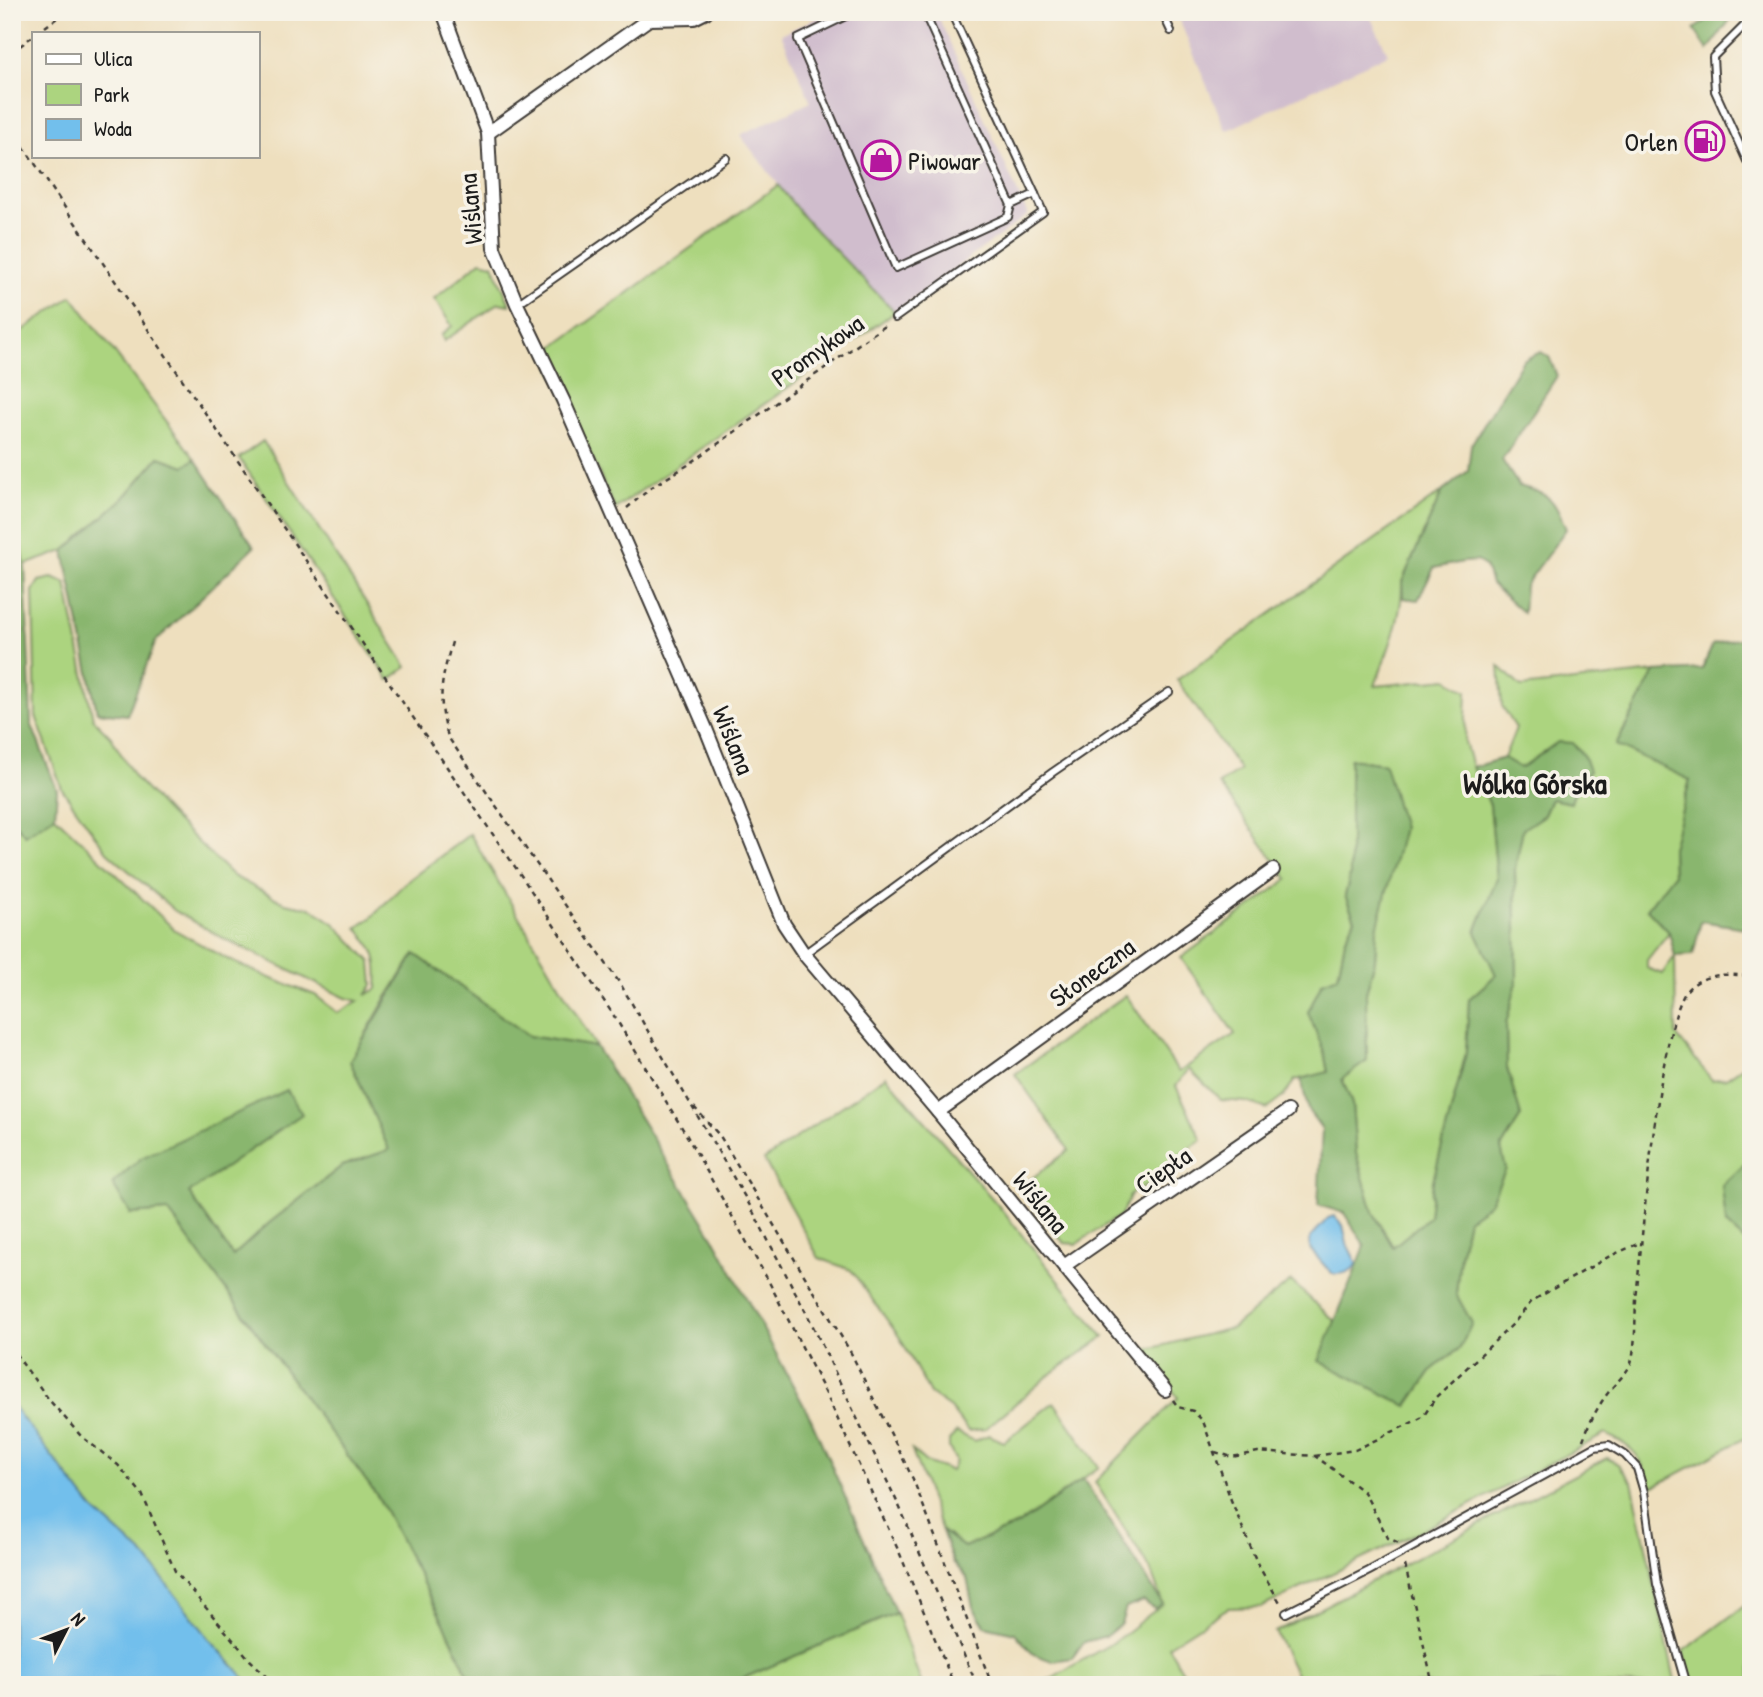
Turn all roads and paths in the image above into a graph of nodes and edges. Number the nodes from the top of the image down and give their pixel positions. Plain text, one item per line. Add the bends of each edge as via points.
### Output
1 (34, 12) edge
2 (65, 12) edge
3 (443, 12) edge
4 (706, 12) edge
5 (855, 12) edge
6 (924, 12) edge
7 (951, 12) edge
8 (1163, 12) edge
9 (649, 16) edge
10 (12, 18) edge
11 (1751, 19) edge
12 (1171, 31) dead end
13 (39, 32) edge
14 (32, 37) edge
15 (12, 52) edge
16 (12, 130) edge
17 (488, 133) junction
18 (726, 158) dead end
19 (1751, 161) edge
20 (1035, 194) junction
21 (1011, 205) junction
22 (517, 304) junction
23 (895, 318) joint
24 (614, 519) junction
25 (452, 642) dead end
26 (1169, 692) dead end
27 (1273, 870) dead end
28 (804, 954) junction
29 (1751, 976) edge
30 (689, 1102) junction
31 (1288, 1111) dead end
32 (938, 1112) junction
33 (1642, 1242) junction
34 (1064, 1266) junction
35 (12, 1344) edge
36 (1165, 1390) joint
37 (1215, 1452) junction
38 (1315, 1456) junction
39 (1578, 1456) junction
40 (1402, 1553) junction
41 (1286, 1613) joint
42 (276, 1685) edge
43 (954, 1685) edge
44 (977, 1685) edge
45 (992, 1685) edge
46 (1433, 1685) edge
47 (1686, 1685) edge

1 - 10 path
2 - 13 path
3 - 17 street, Wiślana
4 - 9 street via 694,18
5 - 21 lane via 798,39 895,268 1007,217
6 - 21 lane
7 - 20 lane
8 - 12 lane
9 - 17 street
11 - 19 lane via 1713,57 1715,91 1747,162
14 - 15 path
16 - 43 path via 522,877 687,1136 827,1396
17 - 22 street, Wiślana via 494,247
18 - 22 lane
20 - 21 lane
20 - 23 lane, Promykowa via 1043,212
22 - 24 street, Wiślana
23 - 24 path, Promykowa via 652,487
24 - 28 street, Wiślana via 784,923
25 - 30 path via 442,680 441,710 448,737 621,985
26 - 28 lane
27 - 32 street, Słoneczna
28 - 32 street, Wiślana
29 - 33 path via 1713,975 1690,986 1682,996 1657,1107
30 - 44 path via 810,1321 900,1508
30 - 45 path via 720,1136 850,1351 913,1479
31 - 34 street, Ciepła
32 - 34 street, Wiślana
33 - 38 path via 1532,1301 1436,1397 1423,1417 1355,1450
33 - 39 path via 1630,1365 1600,1405
34 - 36 street, Wiślana
35 - 42 path via 50,1401 142,1494 175,1571
36 - 37 path via 1178,1408 1193,1411 1203,1421
37 - 38 path via 1232,1457 1258,1452
37 - 41 path via 1258,1565
38 - 40 path via 1364,1492 1388,1538 1401,1544
39 - 40 lane
39 - 47 lane via 1609,1445 1637,1468 1657,1584
40 - 41 lane
40 - 46 path

